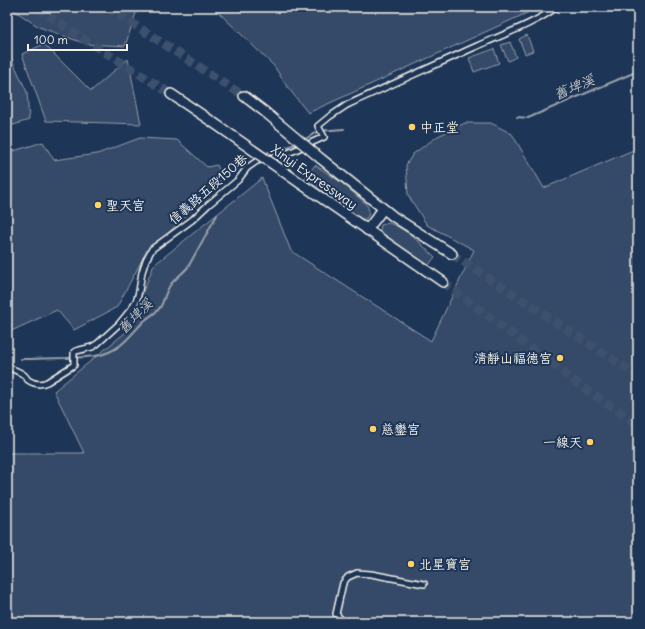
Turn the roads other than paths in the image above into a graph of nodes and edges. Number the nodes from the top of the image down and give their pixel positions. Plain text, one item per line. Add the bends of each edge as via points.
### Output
1 (557, 7) edge
2 (172, 94) tunnel mouth
3 (244, 96) tunnel mouth
4 (383, 209) junction
5 (367, 230) junction
6 (452, 254) tunnel mouth
7 (442, 282) tunnel mouth
8 (7, 365) edge
9 (424, 584) dead end
10 (343, 622) edge

1 - 8 street, 信義路五段150巷 via 526,26 347,104 318,126 324,137 288,153 257,161 247,168 238,180 192,220 152,249 146,260 137,299 132,308 97,344 76,350 74,365 43,384 29,381
2 - 5 highway, Xinyi Expressway, bridge
3 - 4 highway, Xinyi Expressway, bridge
4 - 5 highway
4 - 6 highway, Xinyi Expressway
5 - 7 highway, Xinyi Expressway
9 - 10 street via 371,574 357,573 348,577 343,583 336,614

